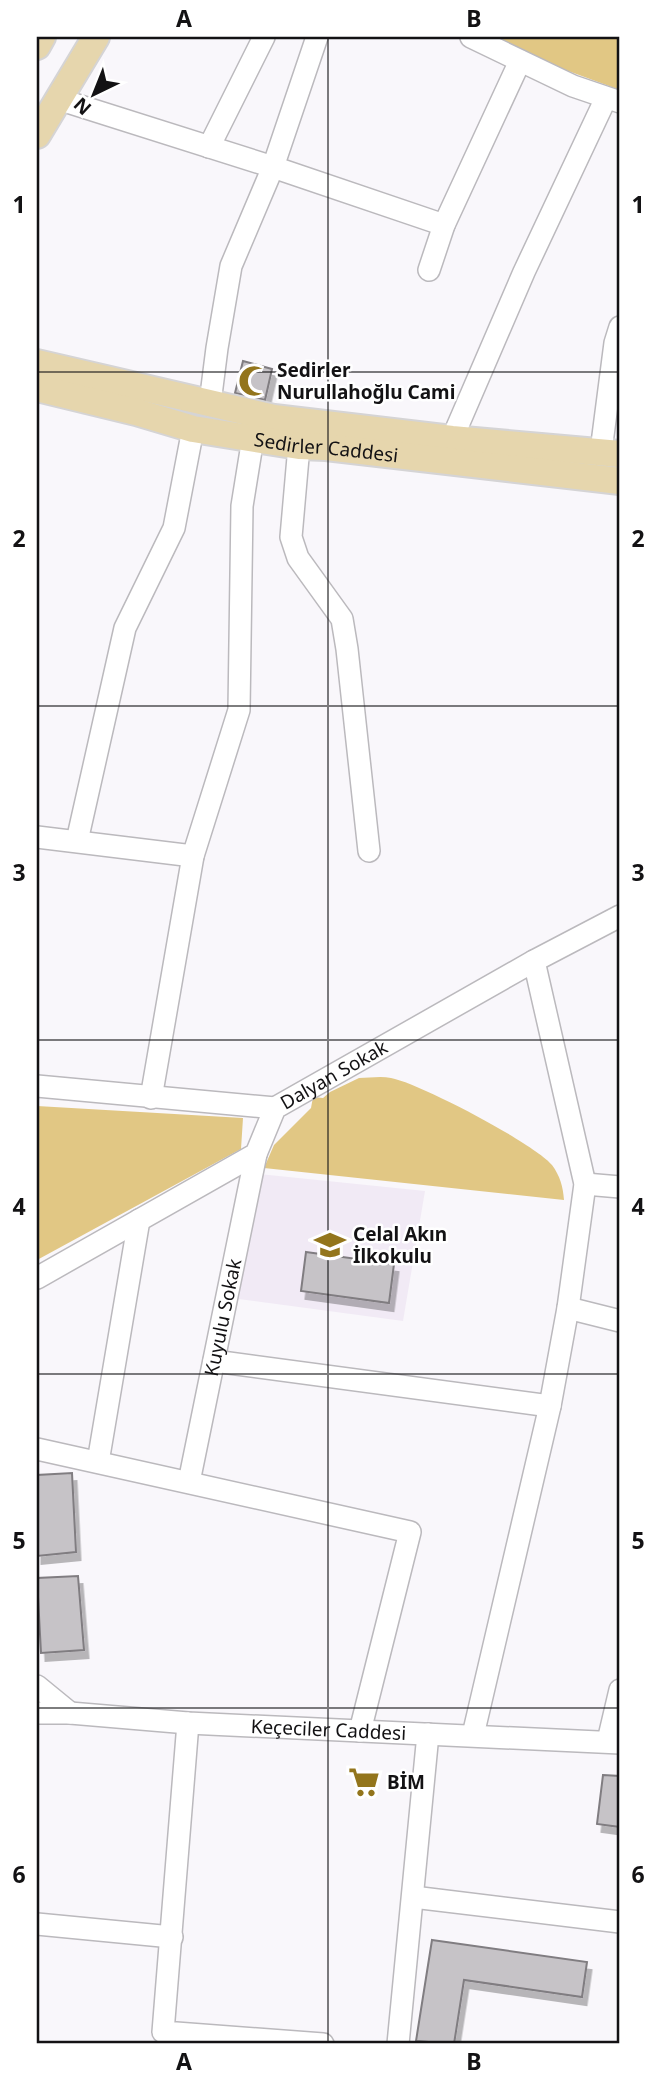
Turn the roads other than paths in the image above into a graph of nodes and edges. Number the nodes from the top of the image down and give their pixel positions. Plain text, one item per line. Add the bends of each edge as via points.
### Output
1 (42, 37) edge
2 (96, 37) edge
3 (264, 37) edge
4 (317, 37) edge
5 (471, 37) edge
6 (37, 46) edge
7 (520, 61) junction
8 (58, 99) junction
9 (613, 100) edge
10 (37, 135) edge
11 (209, 147) junction
12 (273, 167) junction
13 (444, 225) junction
14 (429, 270) dead end
15 (620, 327) edge
16 (37, 363) edge
17 (37, 388) edge
18 (210, 403) junction
19 (193, 429) junction
20 (253, 438) junction
21 (299, 446) junction
22 (452, 451) junction
23 (610, 452) edge
24 (620, 481) edge
25 (37, 837) edge
26 (77, 841) junction
27 (369, 851) dead end
28 (193, 856) junction
29 (620, 916) edge
30 (534, 961) junction
31 (37, 1086) edge
32 (151, 1098) junction
33 (275, 1108) junction
34 (256, 1154) junction
35 (585, 1184) junction
36 (620, 1187) edge
37 (139, 1220) junction
38 (37, 1278) edge
39 (568, 1308) junction
40 (620, 1321) edge
41 (214, 1361) junction
42 (550, 1406) junction
43 (37, 1449) edge
44 (98, 1462) junction
45 (189, 1482) junction
46 (37, 1686) edge
47 (620, 1690) edge
48 (37, 1713) edge
49 (70, 1713) junction
50 (37, 1723) edge
51 (188, 1723) junction
52 (360, 1731) junction
53 (428, 1734) junction
54 (473, 1735) junction
55 (614, 1742) edge
56 (412, 1897) junction
57 (620, 1922) edge
58 (37, 1924) edge
59 (172, 1937) junction
60 (323, 2044) edge
61 (398, 2044) edge

1 - 6 main road
2 - 8 main road
3 - 11 street
4 - 12 street
5 - 7 street
7 - 9 street
7 - 13 street
8 - 10 main road
8 - 11 street
9 - 22 street via 524,272
11 - 12 street
12 - 13 street
12 - 18 street via 231,266
13 - 14 street
15 - 23 street via 615,344
16 - 18 main road, Sedirler Caddesi
17 - 19 main road, Sedirler Caddesi
18 - 22 main road, Sedirler Caddesi
19 - 20 main road, Sedirler Caddesi
19 - 26 street via 174,528 125,628
20 - 21 main road, Sedirler Caddesi
20 - 28 street via 242,506 239,710
21 - 22 main road, Sedirler Caddesi
21 - 27 street via 291,537 298,558 342,619
22 - 23 main road, Sedirler Caddesi
22 - 24 main road, Sedirler Caddesi
25 - 26 street
26 - 28 street
28 - 32 street
29 - 30 street, Dalyan Sokak
30 - 33 street, Dalyan Sokak
30 - 35 street
31 - 32 street
32 - 33 street
33 - 34 street, Dalyan Sokak
34 - 37 street
34 - 41 street, Kuyulu Sokak
35 - 36 street
35 - 39 street
37 - 38 street
37 - 44 street
39 - 40 street
39 - 42 street
41 - 42 street
41 - 45 street, Kuyulu Sokak
42 - 54 street
43 - 44 street
44 - 45 street
45 - 52 street via 410,1532
46 - 49 street
47 - 55 street
48 - 49 street, Keçeciler Caddesi
49 - 50 street
49 - 51 street, Keçeciler Caddesi
51 - 52 street, Keçeciler Caddesi
51 - 59 street
52 - 53 street, Keçeciler Caddesi
53 - 54 street, Keçeciler Caddesi
53 - 56 street
54 - 55 street, Keçeciler Caddesi
56 - 57 street
56 - 61 street
58 - 59 street
59 - 60 street via 163,2032

